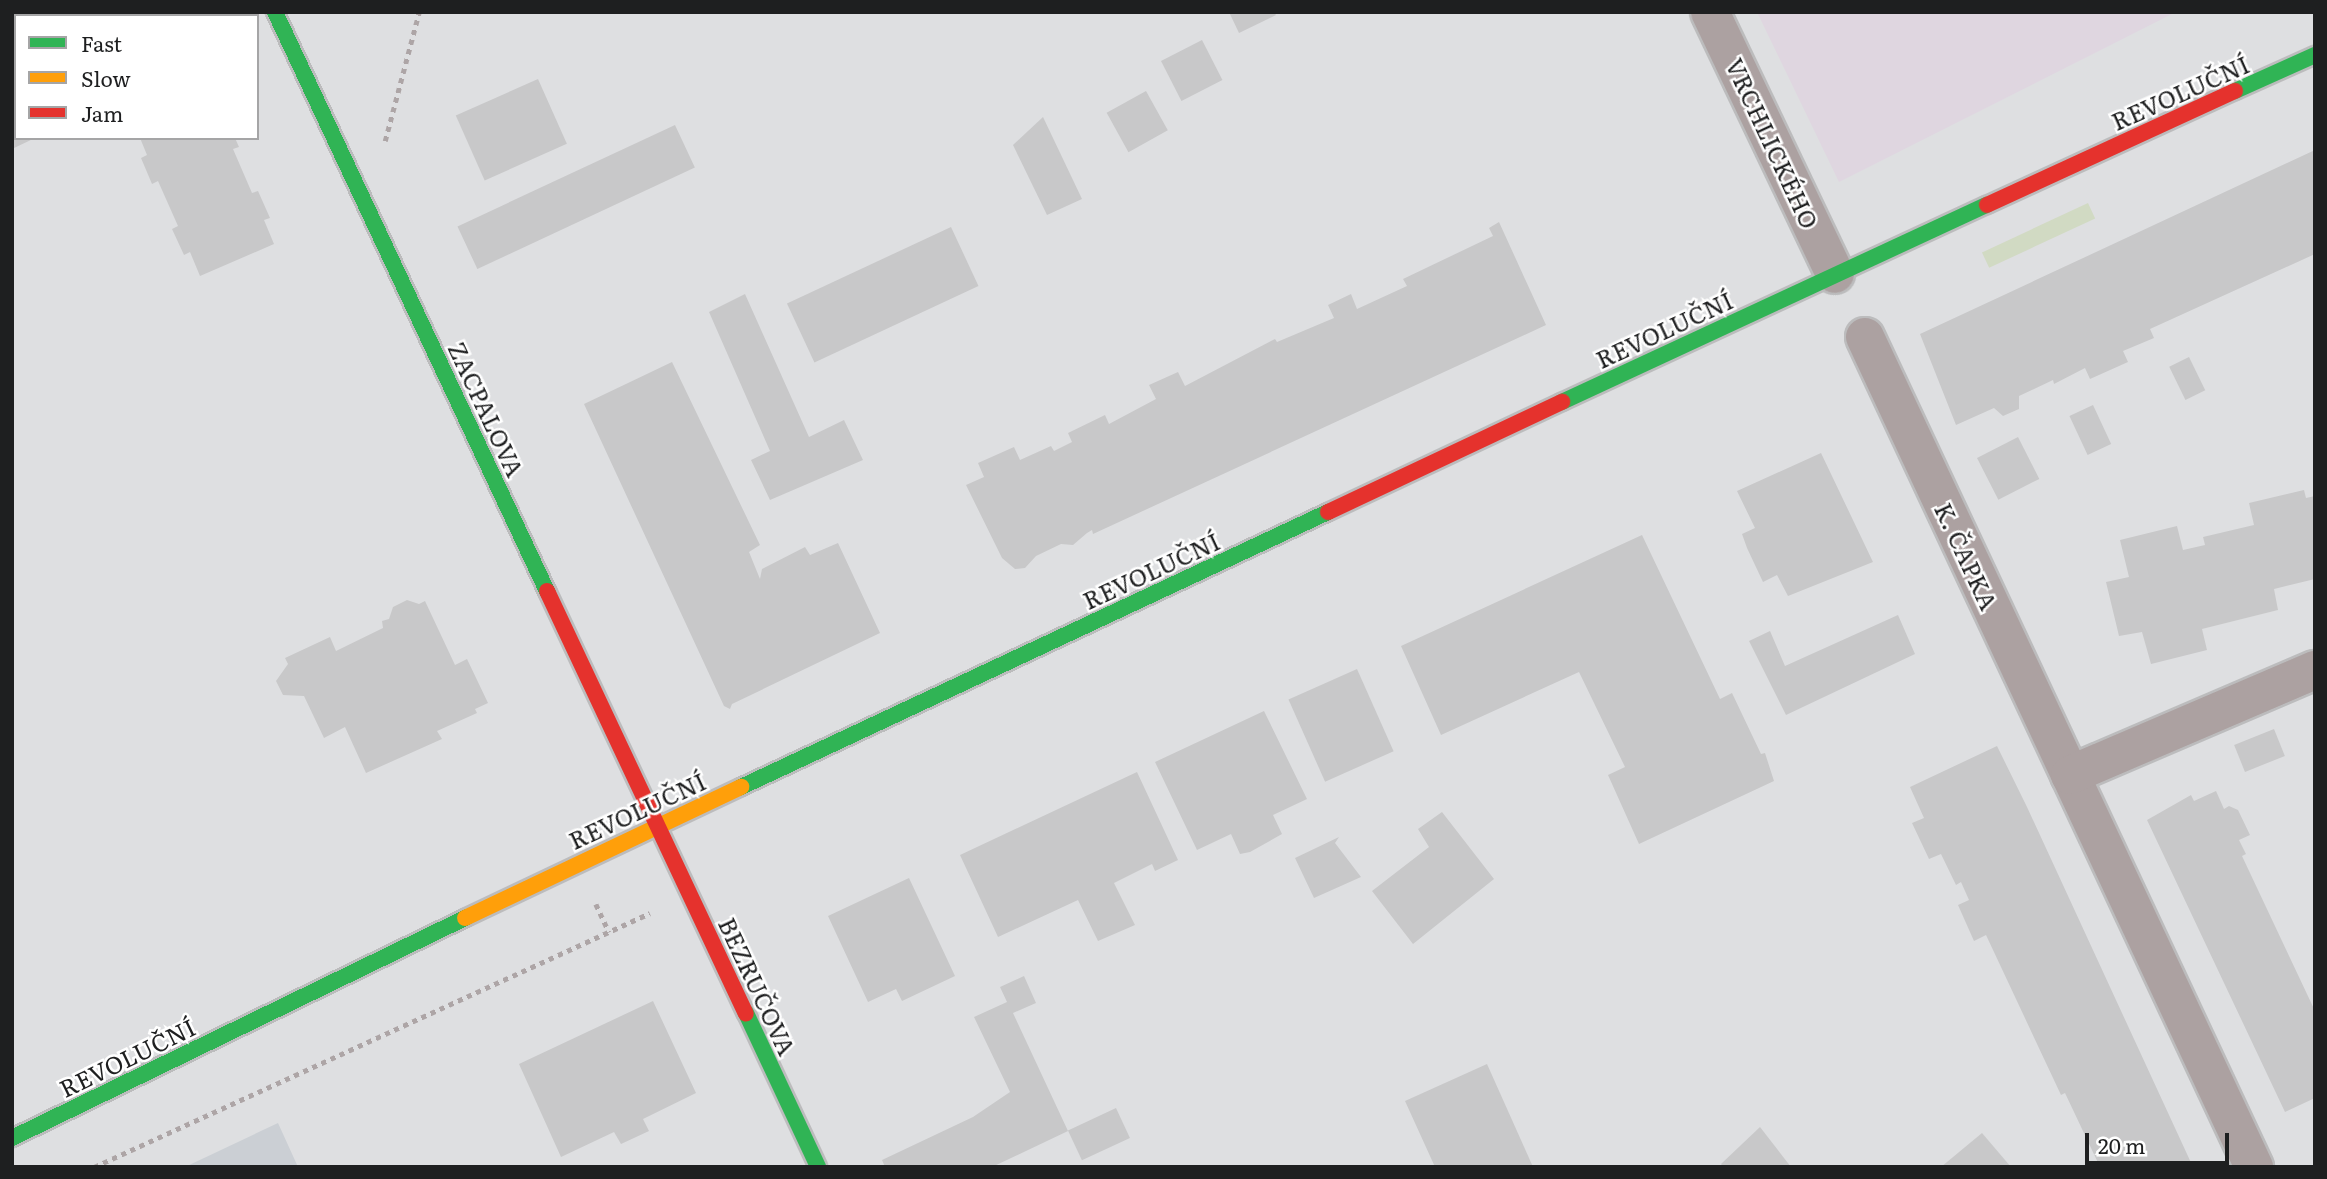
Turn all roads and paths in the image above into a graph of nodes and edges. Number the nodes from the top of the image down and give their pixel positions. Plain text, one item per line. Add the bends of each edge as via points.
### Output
1 (275, 12) edge
2 (419, 12) edge
3 (1710, 12) edge
4 (2315, 55) edge
5 (385, 144) dead end
6 (1835, 274) junction
7 (1865, 337) dead end
8 (2315, 670) edge
9 (2070, 775) junction
10 (657, 825) junction
11 (609, 932) dead end
12 (12, 1138) edge
13 (94, 1167) edge
14 (818, 1167) edge
15 (2254, 1167) edge

1 - 10 main road, ZACPALOVA
2 - 5 path
3 - 6 street, VRCHLICKÉHO
4 - 6 main road, REVOLUČNÍ
6 - 10 main road, REVOLUČNÍ
7 - 9 street, K. ČAPKA
8 - 9 street
9 - 15 street, K. ČAPKA
10 - 12 main road, REVOLUČNÍ
10 - 14 main road, BEZRUČOVA
11 - 13 path

